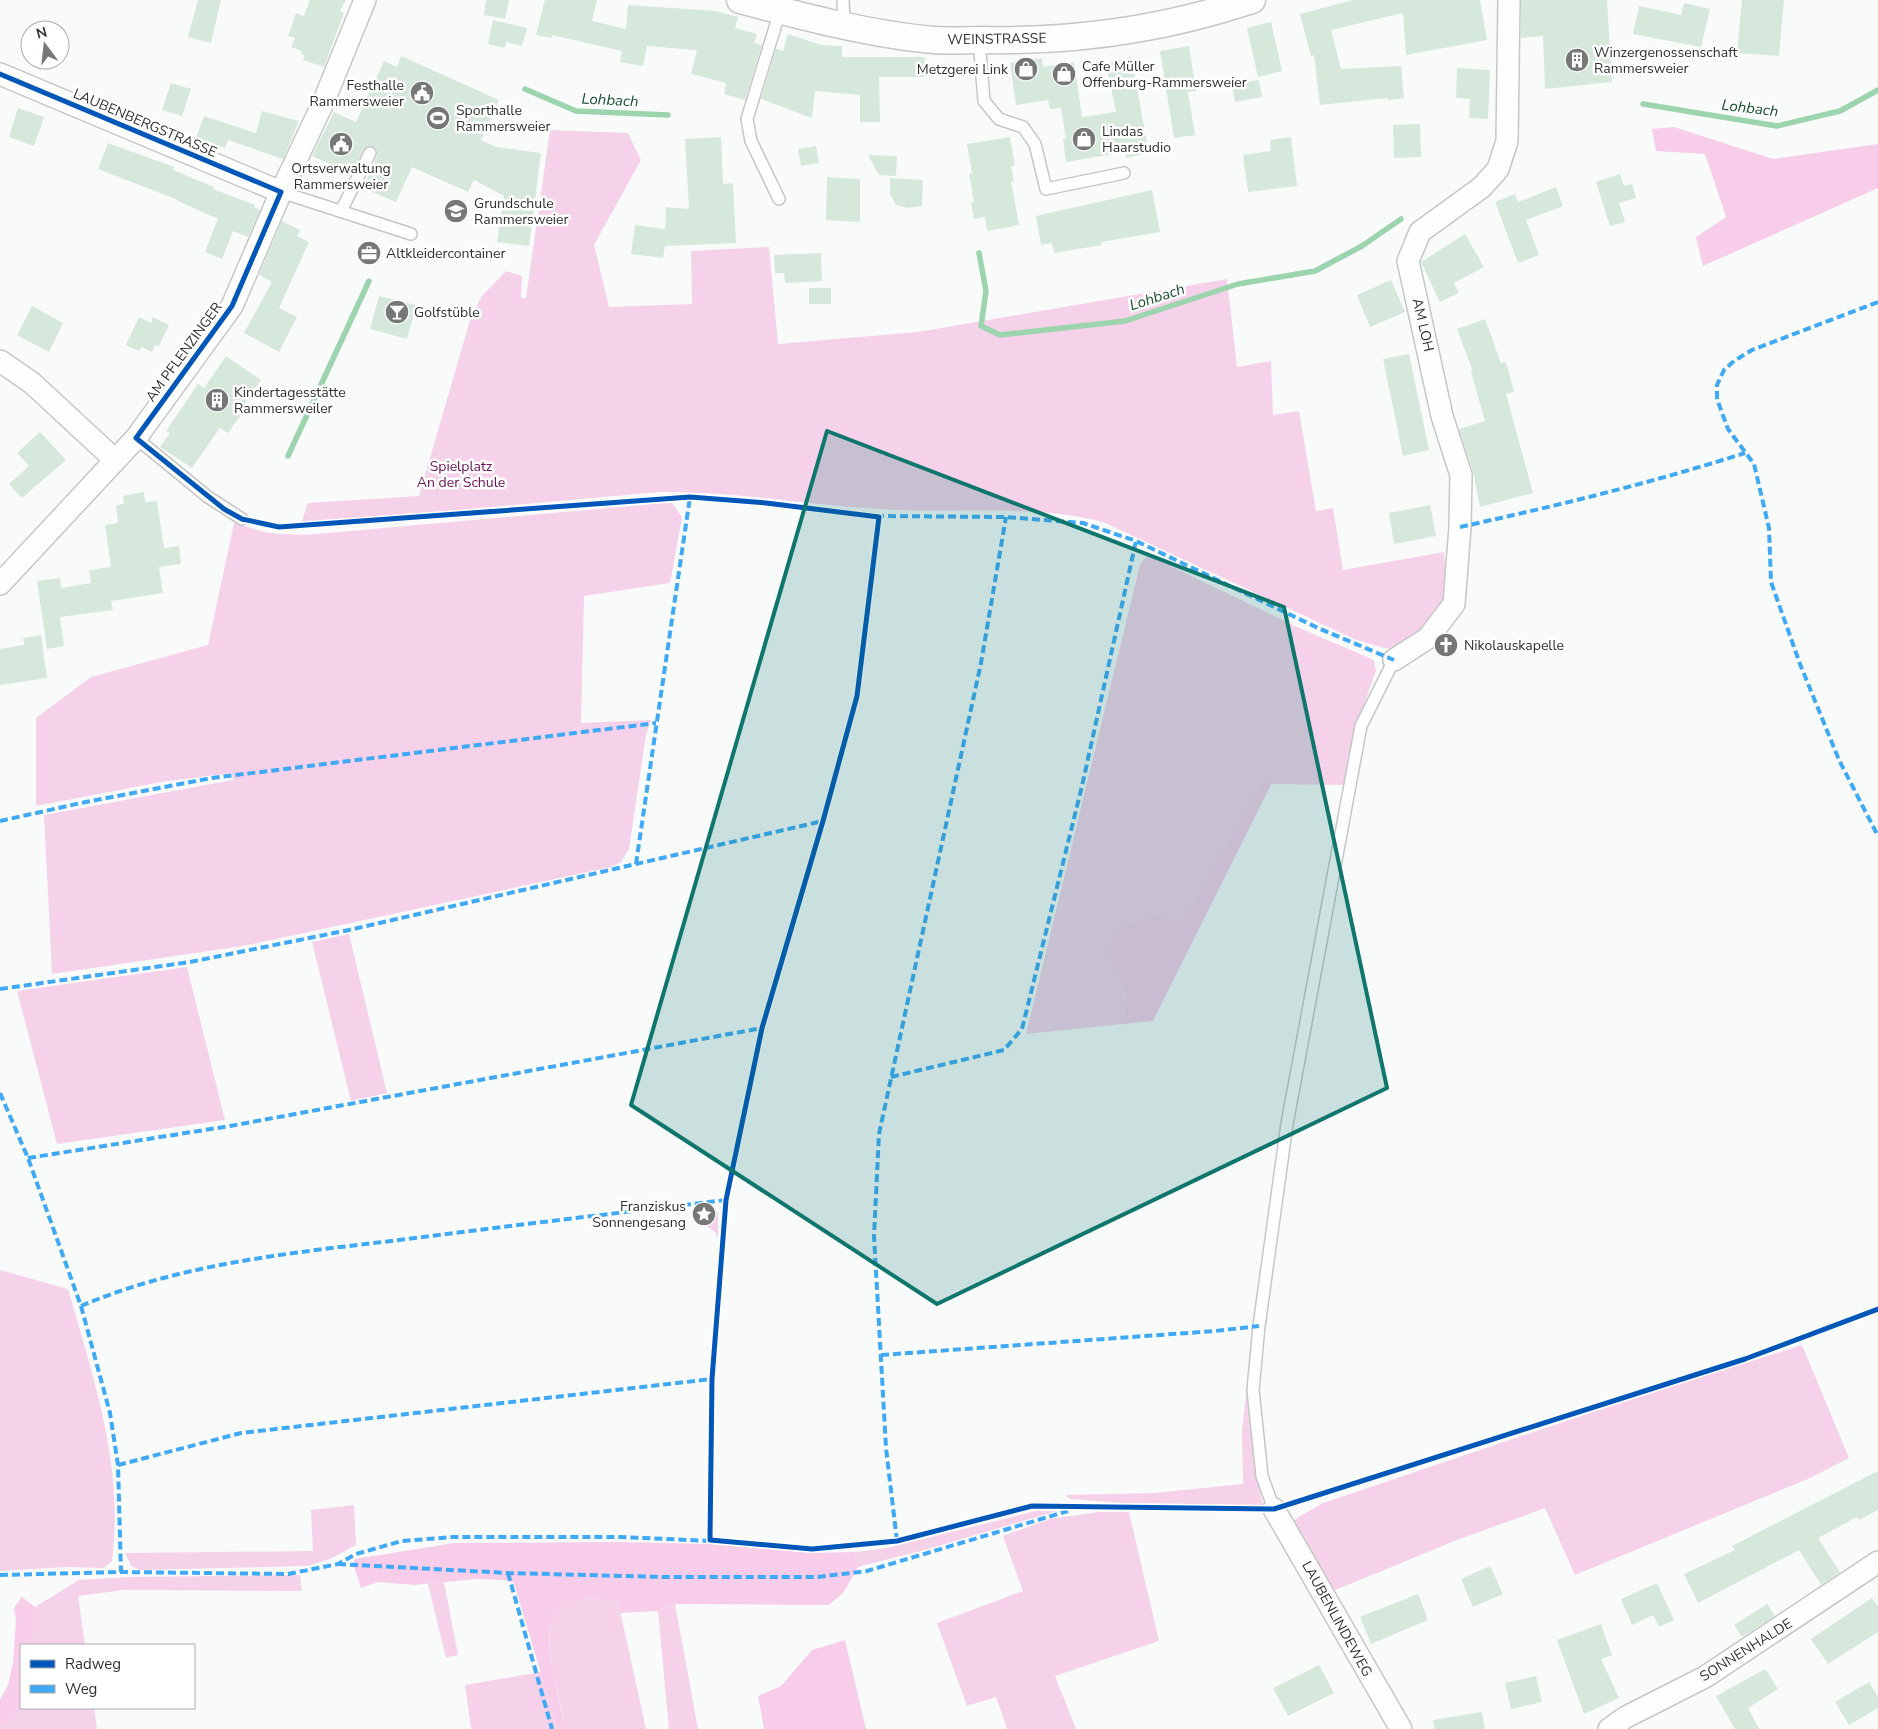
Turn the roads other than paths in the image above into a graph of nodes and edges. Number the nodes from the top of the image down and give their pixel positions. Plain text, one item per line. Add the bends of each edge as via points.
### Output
1 (364, 0) edge
2 (740, 0) edge
3 (1252, 0) edge
4 (1509, 0) edge
5 (771, 6) edge
6 (844, 13) edge
7 (979, 40) junction
8 (0, 74) edge
9 (370, 153) dead end
10 (1124, 173) dead end
11 (281, 192) junction
12 (779, 199) dead end
13 (341, 211) junction
14 (411, 234) dead end
15 (0, 362) edge
16 (136, 438) junction
17 (115, 460) junction
18 (242, 519) dead end
19 (0, 584) edge
20 (1394, 660) joint
21 (1274, 1509) joint
22 (1878, 1562) edge
23 (1401, 1729) edge
24 (1609, 1729) edge

1 - 11 street, AM PFLENZINGER via 323,103
2 - 5 street, WEINSTRASSE
3 - 7 street, WEINSTRASSE via 1206,15 1136,30 1064,38
4 - 20 street, AM LOH via 1507,141 1498,169 1482,186 1420,232 1408,261 1442,416 1461,475 1460,527 1454,604 1428,638
5 - 6 street, WEINSTRASSE
5 - 12 lane via 747,119 751,141
6 - 7 street, WEINSTRASSE via 934,40
7 - 10 lane via 984,101 999,119 1023,127 1035,144 1046,189
8 - 11 street, LAUBENBERGSTRASSE
9 - 13 lane
11 - 13 lane
11 - 16 street, AM PFLENZINGER via 232,306
13 - 14 lane
15 - 17 street via 32,383
16 - 17 street, AM PFLENZINGER
16 - 18 lane via 216,503
17 - 19 street, AM PFLENZINGER
20 - 21 lane via 1361,726 1287,1124 1253,1390 1262,1476
21 - 23 street, LAUBENLINDEWEG
22 - 24 street, SONNENHALDE via 1706,1677 1626,1716

